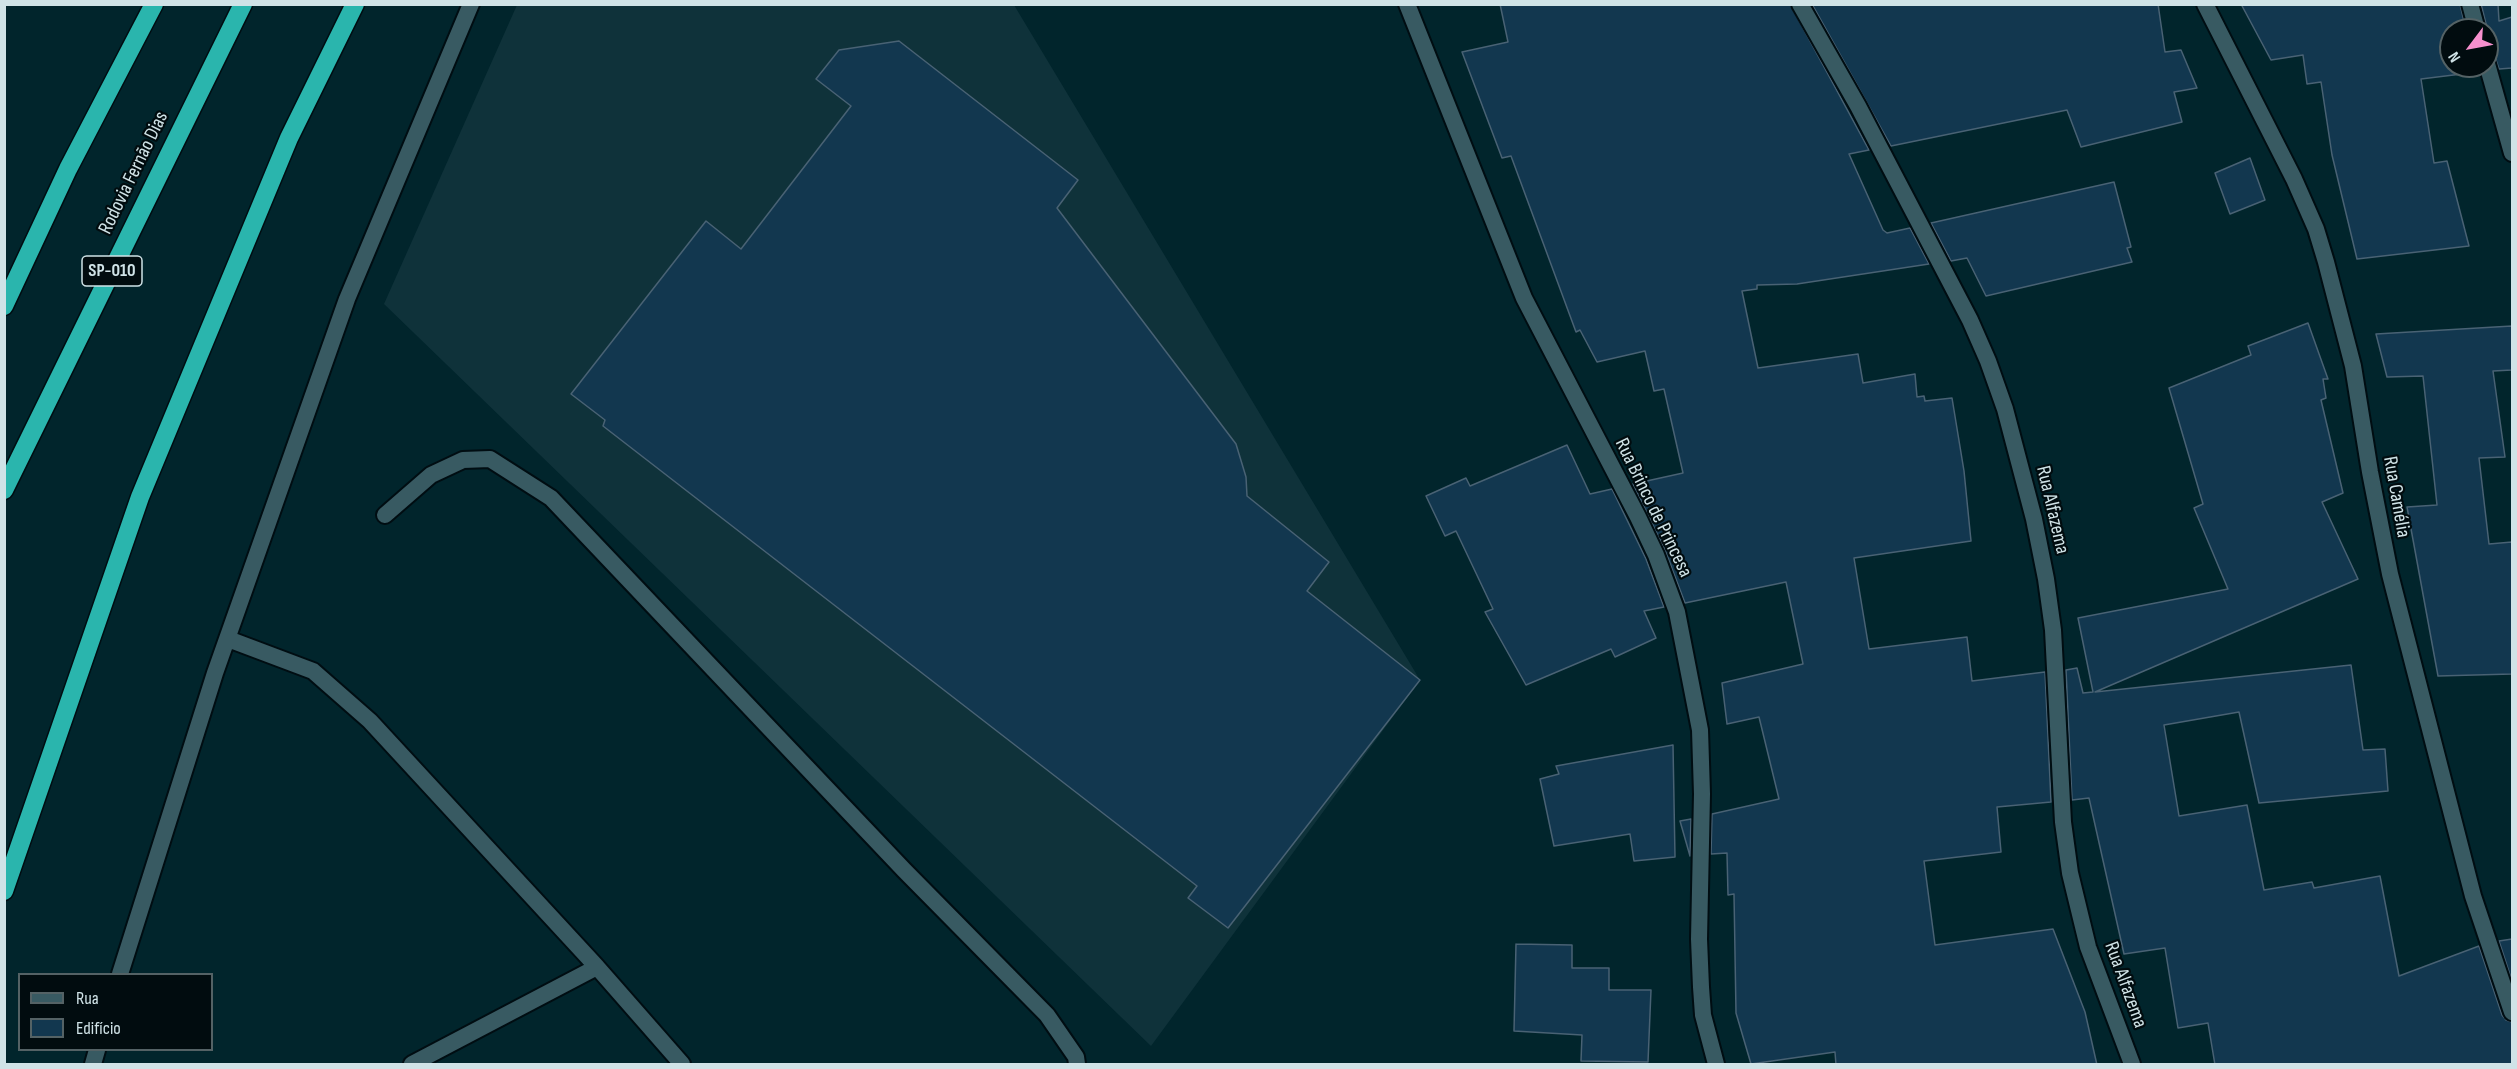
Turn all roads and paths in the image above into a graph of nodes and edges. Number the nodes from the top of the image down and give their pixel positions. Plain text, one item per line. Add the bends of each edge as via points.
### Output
1 (154, 4) edge
2 (243, 4) edge
3 (355, 4) edge
4 (471, 4) edge
5 (1407, 4) edge
6 (1800, 4) edge
7 (2205, 4) edge
8 (2491, 78) edge
9 (2512, 153) edge
10 (4, 306) edge
11 (4, 490) edge
12 (385, 515) dead end
13 (228, 639) junction
14 (4, 891) edge
15 (597, 967) junction
16 (121, 973) edge
17 (2512, 1012) edge
18 (412, 1065) edge
19 (682, 1065) edge
20 (1077, 1065) edge
21 (1716, 1065) edge
22 (2132, 1065) edge

1 - 10 highway via 68,169
2 - 11 highway, Rodovia Fernão Dias / SP-010
3 - 14 highway via 290,138 140,497
4 - 13 street via 347,299
5 - 21 street, Rua Brinco de Princesa via 1524,298 1638,517 1677,612 1700,730 1701,987 1703,1015
6 - 22 street, Rua Alfazema via 1970,320 2005,409 2046,579 2070,873 2088,947
7 - 17 street, Rua Camélia via 2294,179 2319,240 2353,366 2390,574 2473,896
8 - 9 street
12 - 20 street via 431,475 463,460 490,459 551,498 896,862 1047,1015 1076,1057
13 - 15 street via 313,670 370,721
13 - 16 street
15 - 18 street
15 - 19 street

